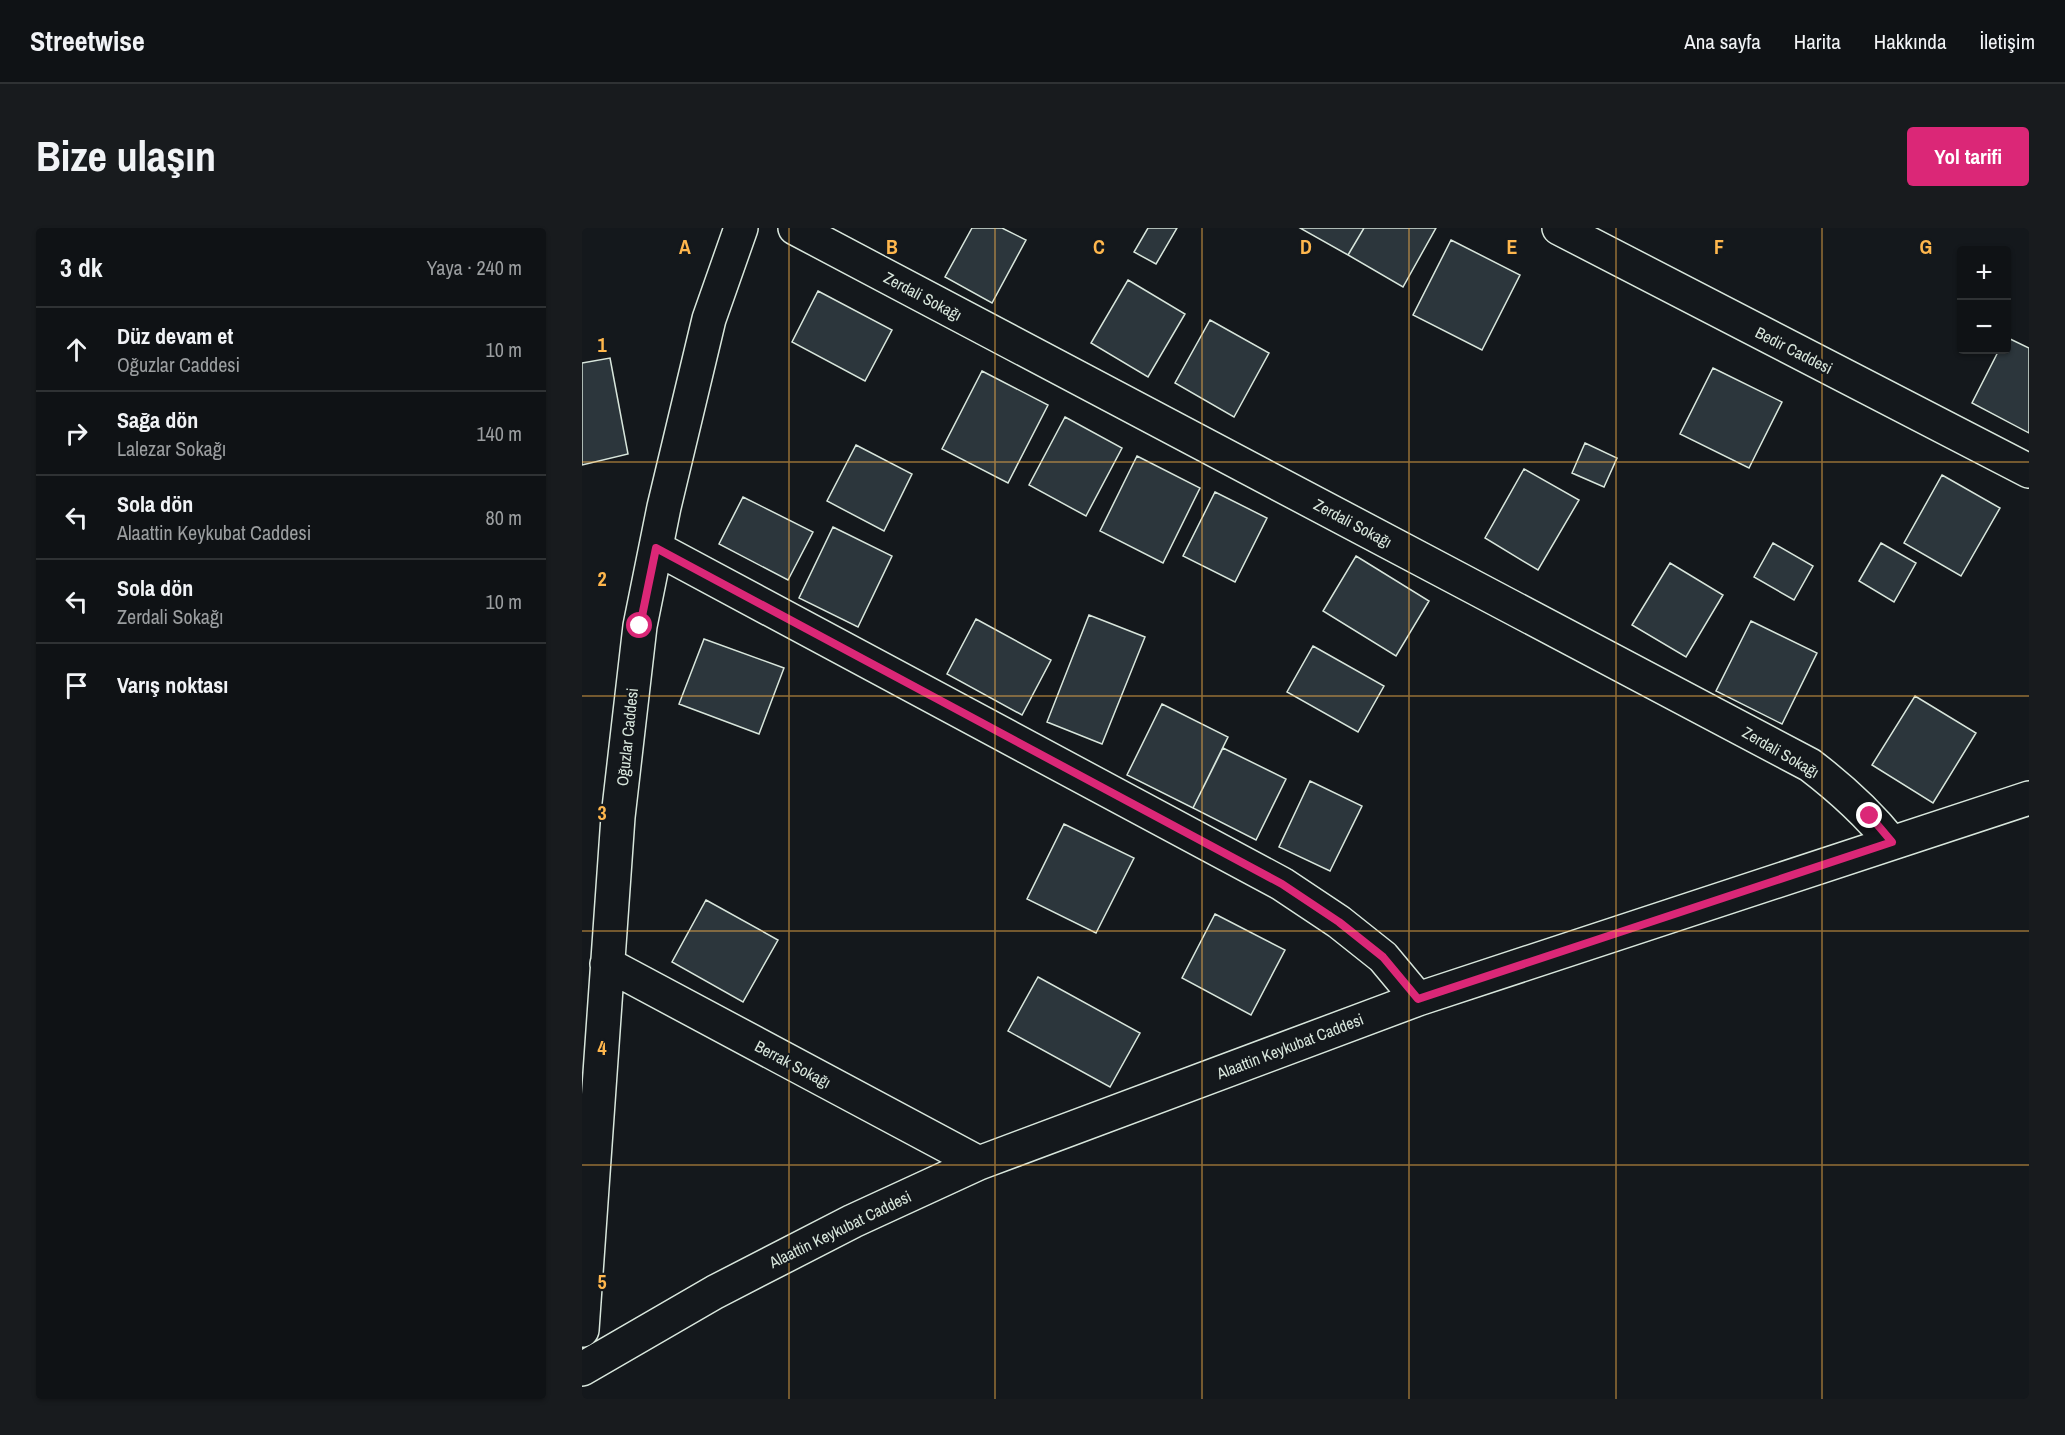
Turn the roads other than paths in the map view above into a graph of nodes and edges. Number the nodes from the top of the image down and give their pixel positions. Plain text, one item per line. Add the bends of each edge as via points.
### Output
1 (741, 228) edge
2 (795, 228) edge
3 (1559, 228) edge
4 (2029, 471) edge
5 (656, 548) junction
6 (2029, 798) edge
7 (1892, 842) junction
8 (607, 964) junction
9 (1418, 999) junction
10 (979, 1163) junction
11 (582, 1330) edge
12 (582, 1368) edge

1 - 5 street, Oğuzlar Caddesi via 709,319
2 - 7 street, Zerdali Sokağı via 1809,765 1861,808
3 - 4 street, Bedir Caddesi
5 - 8 street, Oğuzlar Caddesi via 640,626 627,724
5 - 9 street via 1282,884 1383,957
6 - 7 street, Alaattin Keykubat Caddesi
7 - 9 street, Alaattin Keykubat Caddesi
8 - 10 street, Berrak Sokağı
8 - 11 street, Oğuzlar Caddesi
9 - 10 street, Alaattin Keykubat Caddesi
10 - 12 street, Alaattin Keykubat Caddesi via 853,1221 715,1292

